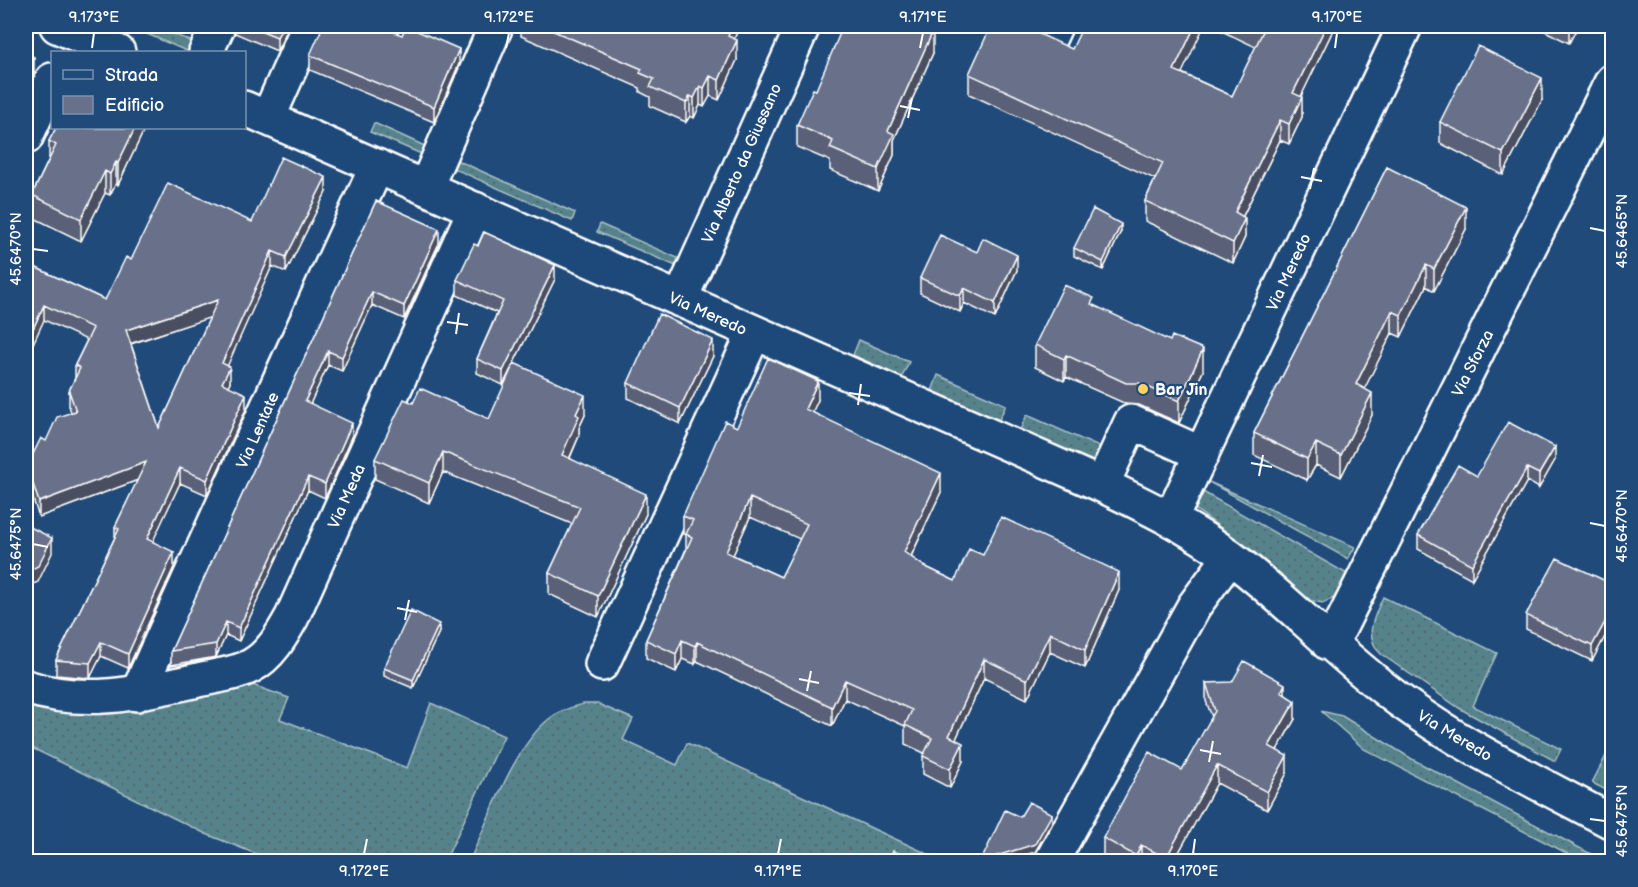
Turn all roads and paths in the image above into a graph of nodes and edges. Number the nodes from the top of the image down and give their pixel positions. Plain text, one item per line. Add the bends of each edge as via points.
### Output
1 (218, 26) edge
2 (309, 26) edge
3 (496, 26) edge
4 (803, 26) edge
5 (1405, 26) edge
6 (66, 37) edge
7 (115, 51) edge
8 (206, 51) edge
9 (1612, 81) edge
10 (51, 82) edge
11 (256, 113) edge
12 (26, 137) edge
13 (377, 166) junction
14 (426, 187) junction
15 (475, 209) junction
16 (680, 300) junction
17 (754, 333) junction
18 (1202, 454) junction
19 (1102, 485) junction
20 (1171, 518) junction
21 (1230, 557) junction
22 (1328, 643) junction
23 (602, 664) dead end
24 (26, 687) edge
25 (137, 694) junction
26 (1612, 822) edge
27 (1051, 861) edge

1 - 8 street
2 - 11 street
3 - 14 street
4 - 16 street, Via Alberto da Giussano
5 - 18 street, Via Meredo
6 - 7 street
9 - 22 street, Via Sforza via 1340,627
10 - 12 street
11 - 13 street, Via Meredo
13 - 14 street, Via Meredo
13 - 25 street, Via Lentate
14 - 15 street, Via Meredo
15 - 16 street, Via Meredo
15 - 25 street, Via Meda via 281,637 252,666
16 - 17 street, Via Meredo
17 - 19 street, Via Meredo
17 - 23 street
18 - 19 street via 1131,422
18 - 20 street, Via Meredo
19 - 20 street, Via Meredo
20 - 21 street, Via Meredo
21 - 22 street, Via Meredo
21 - 27 street via 1194,606
22 - 26 street, Via Meredo via 1427,719
24 - 25 street, Via Meda via 84,698

